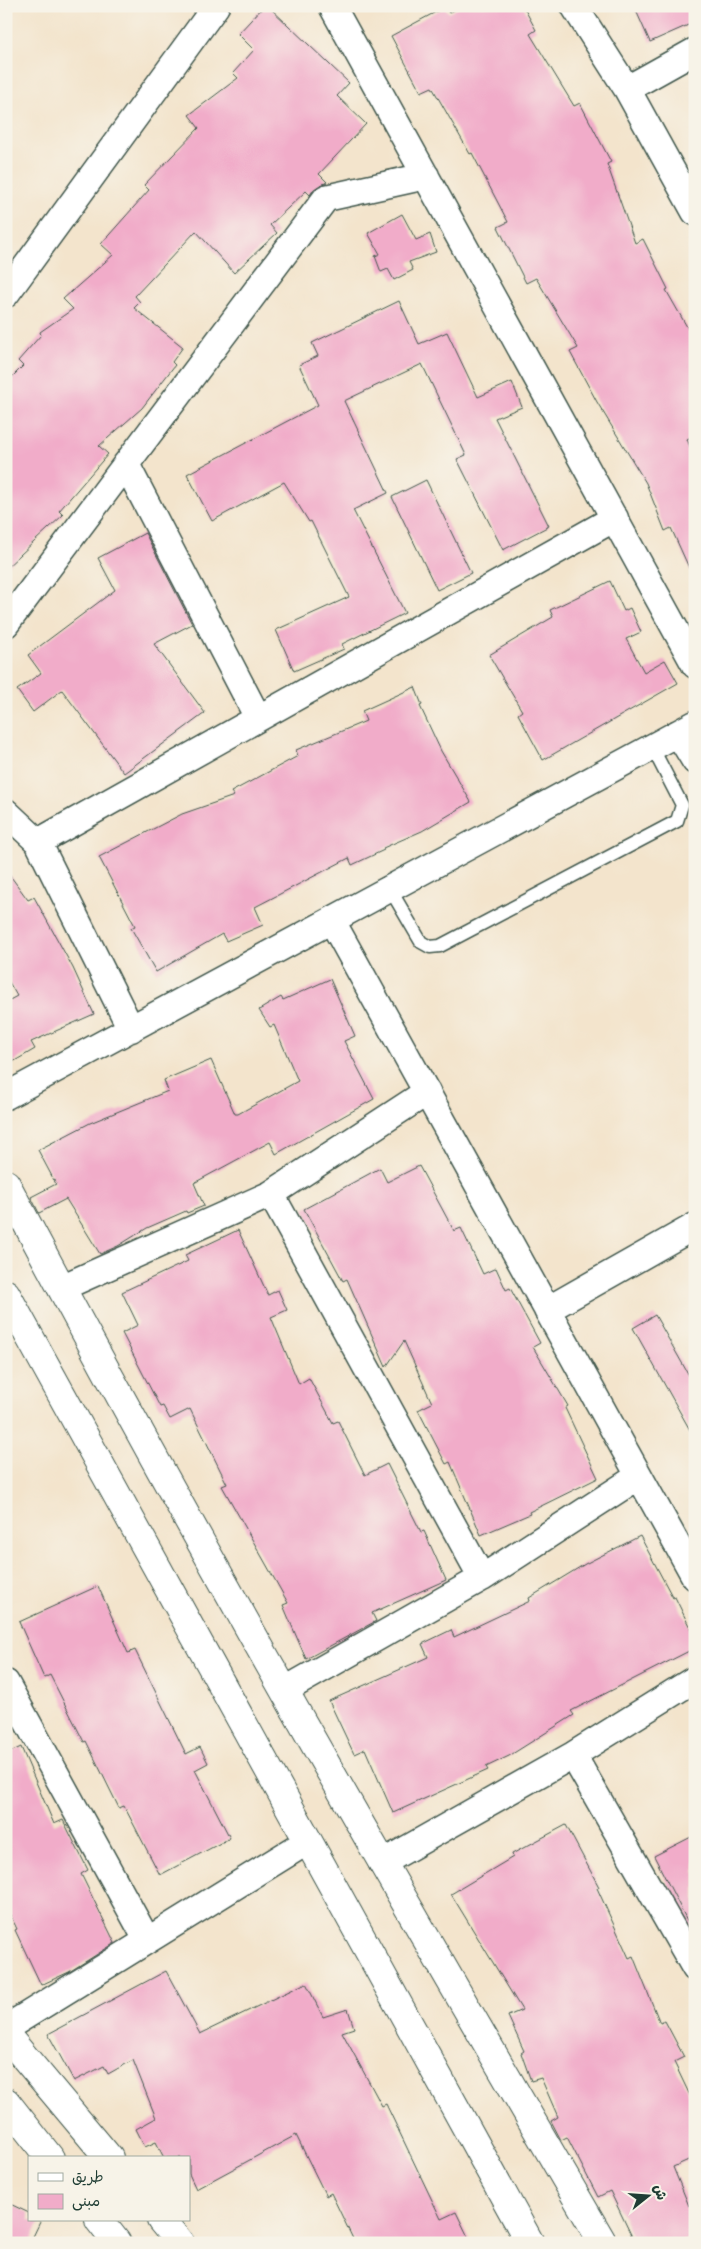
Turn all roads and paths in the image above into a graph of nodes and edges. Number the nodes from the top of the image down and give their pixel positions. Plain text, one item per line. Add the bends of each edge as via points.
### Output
1 (216, 6) edge
2 (332, 6) edge
3 (574, 6) edge
4 (695, 51) edge
5 (627, 89) junction
6 (426, 176) junction
7 (695, 212) edge
8 (6, 294) edge
9 (126, 464) junction
10 (615, 518) junction
11 (6, 624) edge
12 (695, 664) edge
13 (258, 718) junction
14 (687, 728) edge
15 (652, 747) junction
16 (695, 761) edge
17 (6, 812) edge
18 (38, 842) junction
19 (390, 889) junction
20 (332, 920) junction
21 (131, 1029) junction
22 (426, 1092) junction
23 (6, 1096) edge
24 (6, 1184) edge
25 (271, 1194) junction
26 (695, 1226) edge
27 (61, 1288) junction
28 (6, 1294) edge
29 (547, 1310) junction
30 (639, 1476) junction
31 (695, 1577) edge
32 (482, 1578) junction
33 (695, 1679) edge
34 (6, 1682) edge
35 (284, 1690) junction
36 (573, 1755) junction
37 (308, 1841) junction
38 (382, 1863) junction
39 (147, 1940) junction
40 (691, 1952) edge
41 (6, 2028) edge
42 (6, 2035) edge
43 (6, 2102) edge
44 (48, 2156) edge
45 (107, 2156) edge
46 (101, 2222) edge
47 (163, 2222) edge
48 (117, 2243) edge
49 (180, 2243) edge
50 (530, 2243) edge
51 (603, 2243) edge

1 - 8 street
2 - 6 street
3 - 5 street
4 - 5 street
5 - 7 street
6 - 9 street via 326,198
6 - 10 street
9 - 11 street
9 - 13 street
10 - 12 street
10 - 13 street
13 - 18 street
14 - 15 street
14 - 16 street
15 - 19 street
15 - 19 lane via 682,805 677,821 440,946 430,947 421,942
17 - 18 street
18 - 21 street
19 - 20 street
20 - 21 street
20 - 22 street
21 - 23 street
22 - 25 street
22 - 29 street
24 - 27 main road
25 - 27 street
25 - 32 street
26 - 29 street
27 - 35 main road
28 - 37 main road
29 - 30 street
30 - 31 street
30 - 32 street
32 - 35 street
33 - 36 street
34 - 39 street
35 - 38 main road
36 - 38 street
36 - 40 street
37 - 39 street
37 - 50 main road
38 - 51 main road
39 - 41 street
42 - 45 main road
43 - 44 main road
46 - 48 main road
47 - 49 main road

